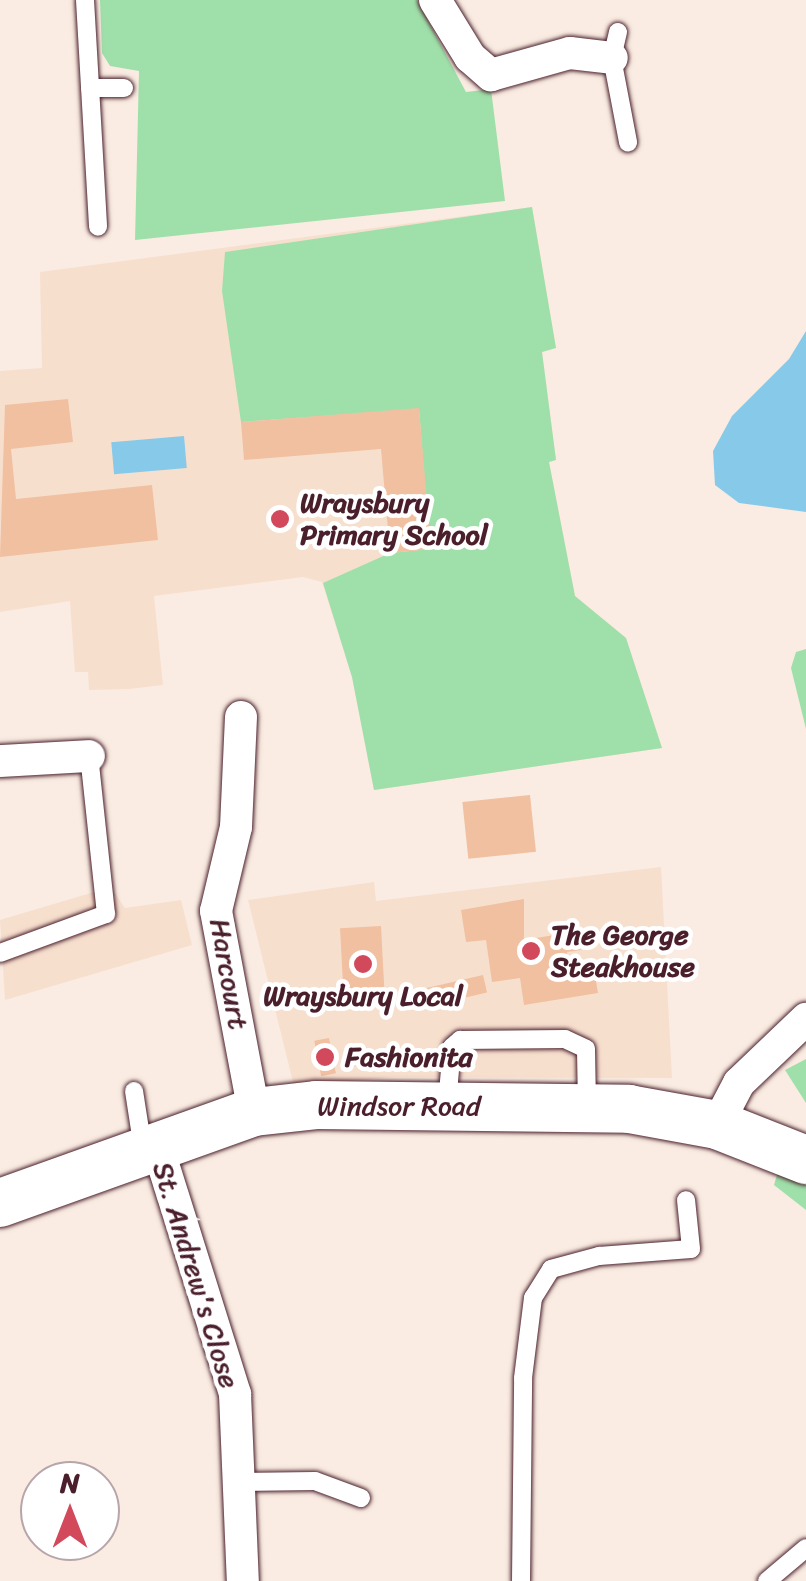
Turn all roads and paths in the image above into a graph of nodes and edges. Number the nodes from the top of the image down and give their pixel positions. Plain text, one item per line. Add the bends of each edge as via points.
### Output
1 (85, 0) edge
2 (436, 0) edge
3 (615, 45) joint
4 (90, 88) junction
5 (124, 88) dead end
6 (628, 142) dead end
7 (98, 228) dead end
8 (240, 716) dead end
9 (89, 756) joint
10 (0, 761) edge
11 (0, 953) edge
12 (806, 1019) edge
13 (134, 1091) dead end
14 (447, 1105) junction
15 (588, 1106) junction
16 (254, 1112) junction
17 (716, 1125) junction
18 (151, 1151) junction
19 (806, 1160) edge
20 (686, 1200) dead end
21 (0, 1203) edge
22 (239, 1482) junction
23 (361, 1498) dead end
24 (806, 1548) edge
25 (795, 1573) edge
26 (243, 1581) edge
27 (521, 1581) edge
28 (766, 1581) edge

1 - 4 lane
2 - 3 street via 470,57 490,75
3 - 6 lane
4 - 5 lane
4 - 7 lane
8 - 16 street, Harcourt via 236,827 216,911
9 - 10 street
9 - 11 lane via 106,914
12 - 17 street via 740,1083
13 - 18 lane
14 - 15 main road, Windsor Road
14 - 15 lane via 452,1047 460,1040 564,1039 586,1049
14 - 16 main road, Windsor Road
15 - 17 main road, Windsor Road
16 - 18 main road, Windsor Road
17 - 19 main road, Windsor Road
18 - 21 main road, Windsor Road
18 - 22 street, St. Andrew's Close via 235,1394
20 - 27 lane via 691,1249 599,1256 550,1270 533,1298 523,1378
22 - 23 lane via 315,1481
22 - 26 street, St. Andrew's Close
24 - 25 lane
25 - 28 lane

